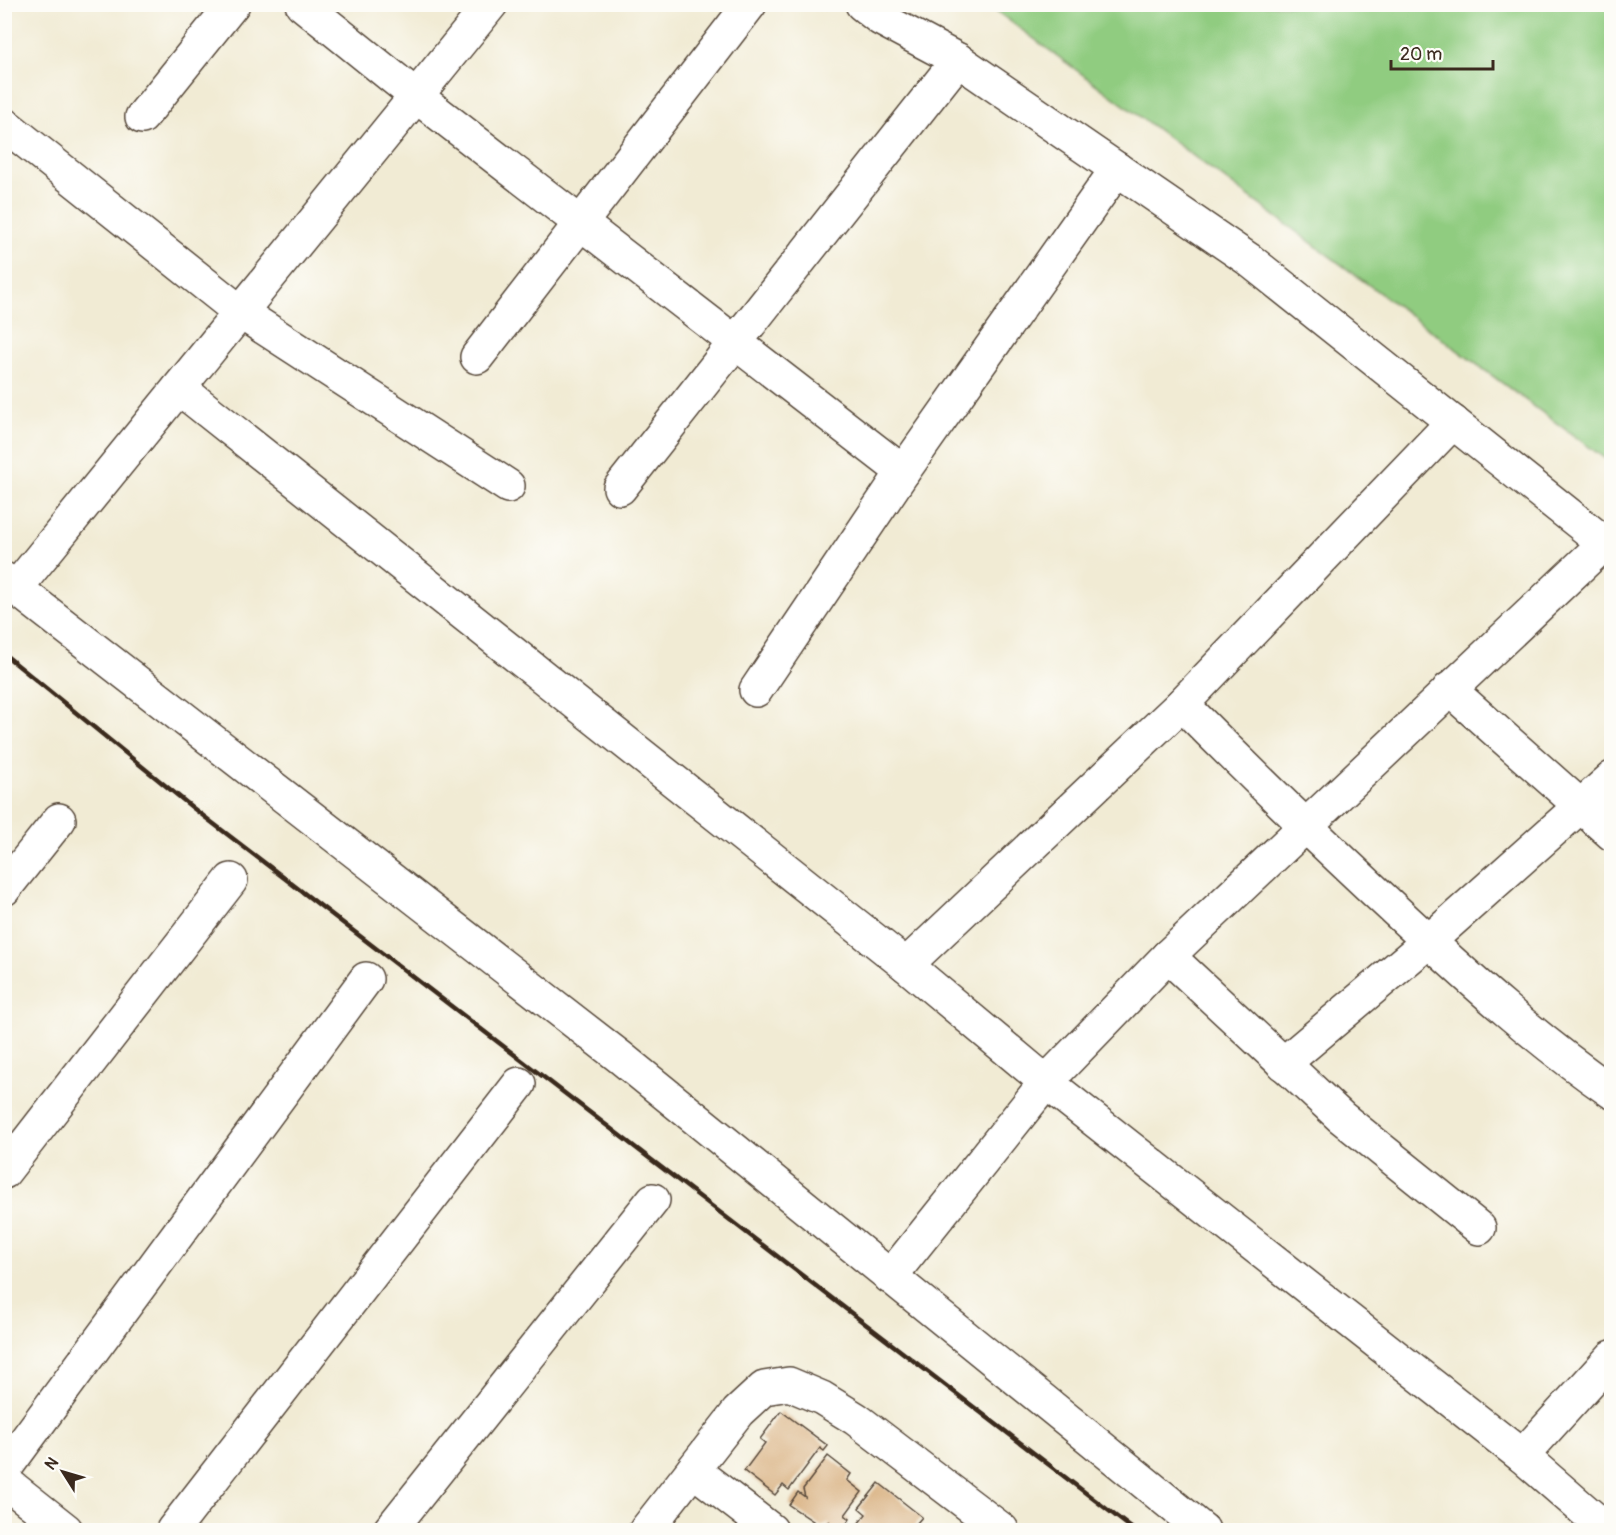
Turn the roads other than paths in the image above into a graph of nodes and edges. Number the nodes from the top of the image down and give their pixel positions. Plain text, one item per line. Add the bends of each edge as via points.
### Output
1 (233, 4) edge
2 (302, 4) edge
3 (490, 4) edge
4 (750, 4) edge
5 (862, 4) edge
6 (958, 60) junction
7 (416, 96) junction
8 (142, 117) dead end
9 (4, 124) edge
10 (1117, 169) junction
11 (580, 223) junction
12 (240, 312) junction
13 (735, 342) junction
14 (477, 357) dead end
15 (178, 388) junction
16 (1453, 422) junction
17 (903, 472) junction
18 (508, 486) dead end
19 (620, 488) dead end
20 (1608, 546) edge
21 (10, 584) edge
22 (1449, 689) junction
23 (756, 690) dead end
24 (1182, 704) junction
25 (1611, 777) edge
26 (1580, 804) junction
27 (59, 820) dead end
28 (1304, 826) junction
29 (1611, 834) edge
30 (231, 880) dead end
31 (4, 889) edge
32 (1428, 941) junction
33 (1168, 956) junction
34 (906, 965) junction
35 (366, 979) dead end
36 (1283, 1064) junction
37 (1046, 1082) junction
38 (519, 1084) dead end
39 (1611, 1092) edge
40 (4, 1172) edge
41 (652, 1200) dead end
42 (1479, 1228) dead end
43 (890, 1277) junction
44 (1611, 1357) edge
45 (1522, 1456) junction
46 (4, 1470) edge
47 (693, 1470) junction
48 (4, 1481) edge
49 (66, 1530) edge
50 (173, 1530) edge
51 (390, 1530) edge
52 (648, 1530) edge
53 (771, 1530) edge
54 (1002, 1530) edge
55 (1203, 1530) edge
56 (1607, 1530) edge

1 - 8 street
2 - 7 street
3 - 7 street
4 - 11 street
5 - 6 street
6 - 10 street
6 - 13 street
7 - 11 street
7 - 12 street
9 - 12 street
10 - 16 street via 1248,259
10 - 17 street
11 - 13 street
11 - 14 street
12 - 15 street
12 - 18 street
13 - 17 street
13 - 19 street
15 - 21 street
15 - 34 street
16 - 20 street
16 - 24 street
17 - 23 street
20 - 22 street
21 - 43 street via 620,1057
22 - 26 street
22 - 28 street
24 - 28 street
24 - 34 street
25 - 26 street
26 - 29 street
26 - 32 street
27 - 31 street
28 - 32 street
28 - 33 street
30 - 40 street
32 - 36 street
32 - 39 street via 1503,1010
33 - 36 street
33 - 37 street
34 - 37 street
35 - 46 street
36 - 42 street via 1341,1117
37 - 43 street
37 - 45 street
38 - 50 street
41 - 51 street
43 - 55 street
44 - 45 street
45 - 56 street
47 - 52 street
47 - 53 street
47 - 54 street via 738,1412 764,1388 789,1384 856,1419
48 - 49 street

